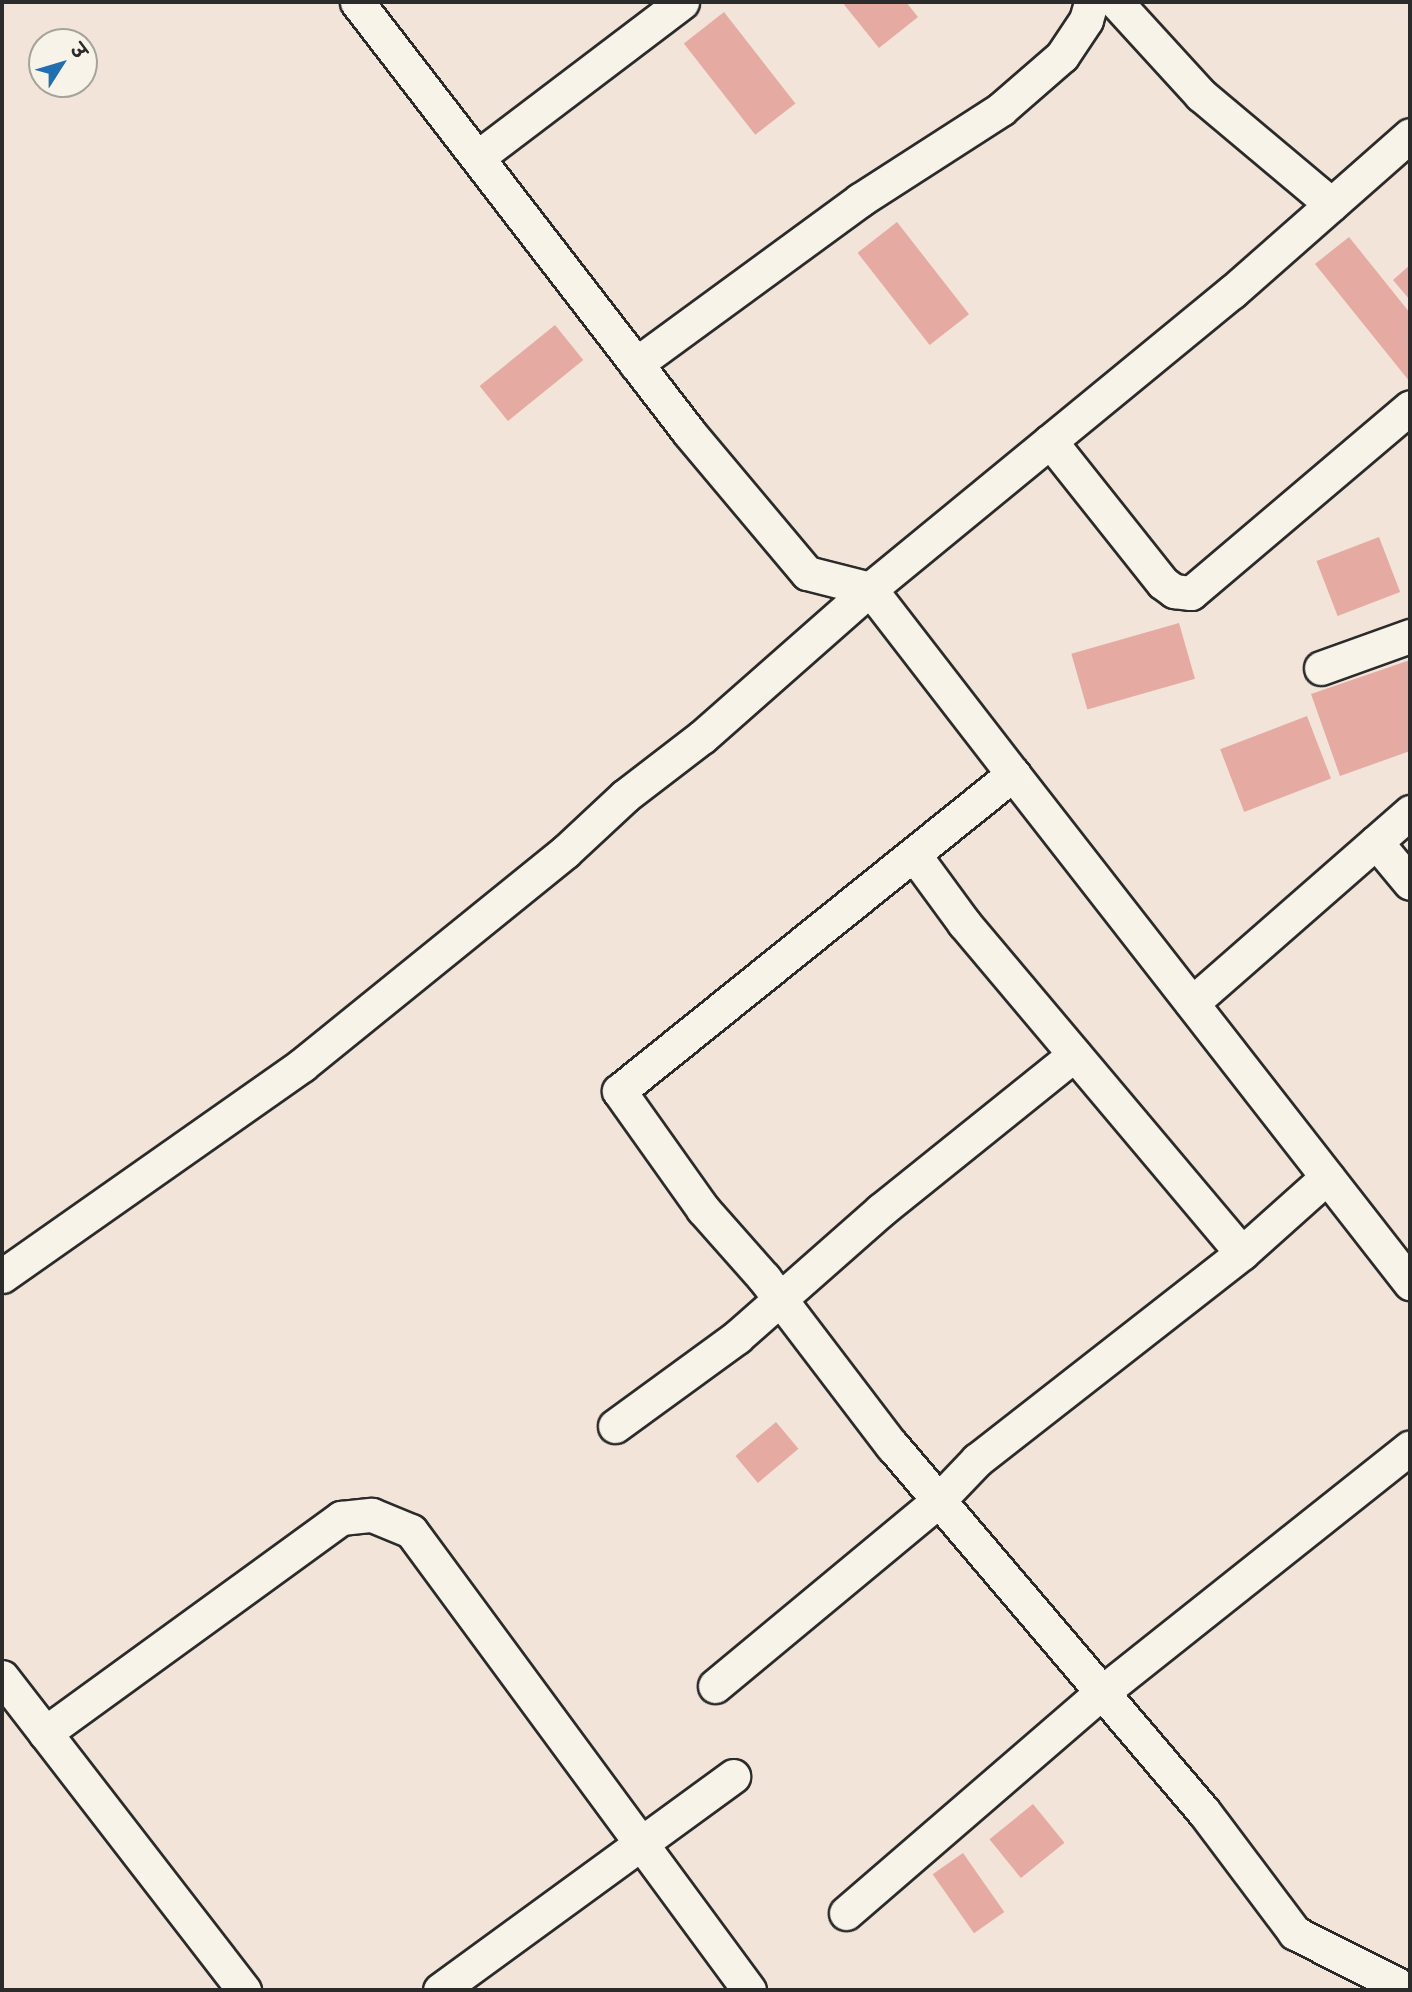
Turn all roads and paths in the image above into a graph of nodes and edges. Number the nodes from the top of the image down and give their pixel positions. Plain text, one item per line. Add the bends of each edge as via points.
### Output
1 (358, 2) edge
2 (682, 2) edge
3 (1091, 2) edge
4 (1116, 2) edge
5 (1410, 135) edge
6 (478, 157) junction
7 (1331, 204) junction
8 (636, 364) junction
9 (1410, 407) edge
10 (1050, 441) junction
11 (870, 589) junction
12 (1410, 636) edge
13 (1321, 668) dead end
14 (1013, 774) junction
15 (1410, 812) edge
16 (1376, 842) junction
17 (915, 856) junction
18 (1410, 883) edge
19 (1192, 1003) junction
20 (1074, 1055) junction
21 (1327, 1177) junction
22 (1242, 1253) junction
23 (2, 1276) edge
24 (1410, 1283) edge
25 (779, 1298) junction
26 (615, 1426) dead end
27 (1410, 1447) edge
28 (938, 1501) junction
29 (2, 1677) edge
30 (715, 1686) dead end
31 (1100, 1694) junction
32 (45, 1733) junction
33 (733, 1776) dead end
34 (641, 1843) junction
35 (846, 1913) dead end
36 (1362, 1980) edge
37 (244, 1990) edge
38 (440, 1990) edge
39 (749, 1990) edge
40 (1408, 1990) edge

1 - 6 street
2 - 6 street
3 - 8 street via 1086,20 1062,55 1001,109 871,193
4 - 7 street via 1201,95
5 - 7 street
6 - 8 street
7 - 10 street
8 - 11 street via 807,573
9 - 10 street via 1191,593 1174,591 1163,583
10 - 11 street
11 - 14 street
11 - 23 street via 565,852 302,1065
12 - 13 street
14 - 17 street
14 - 19 street
15 - 16 street
16 - 18 street
16 - 19 street
17 - 20 street via 964,923
17 - 25 street via 740,990 619,1091 703,1209
19 - 21 street
20 - 22 street
20 - 25 street
21 - 22 street
21 - 24 street
22 - 28 street via 977,1460
25 - 26 street via 737,1337
25 - 28 street
27 - 31 street
28 - 30 street
28 - 31 street
29 - 32 street
31 - 35 street
31 - 36 street via 1204,1812 1295,1933
32 - 34 street via 341,1518 372,1515 411,1531
32 - 37 street
33 - 34 street
34 - 38 street
34 - 39 street
36 - 40 street

